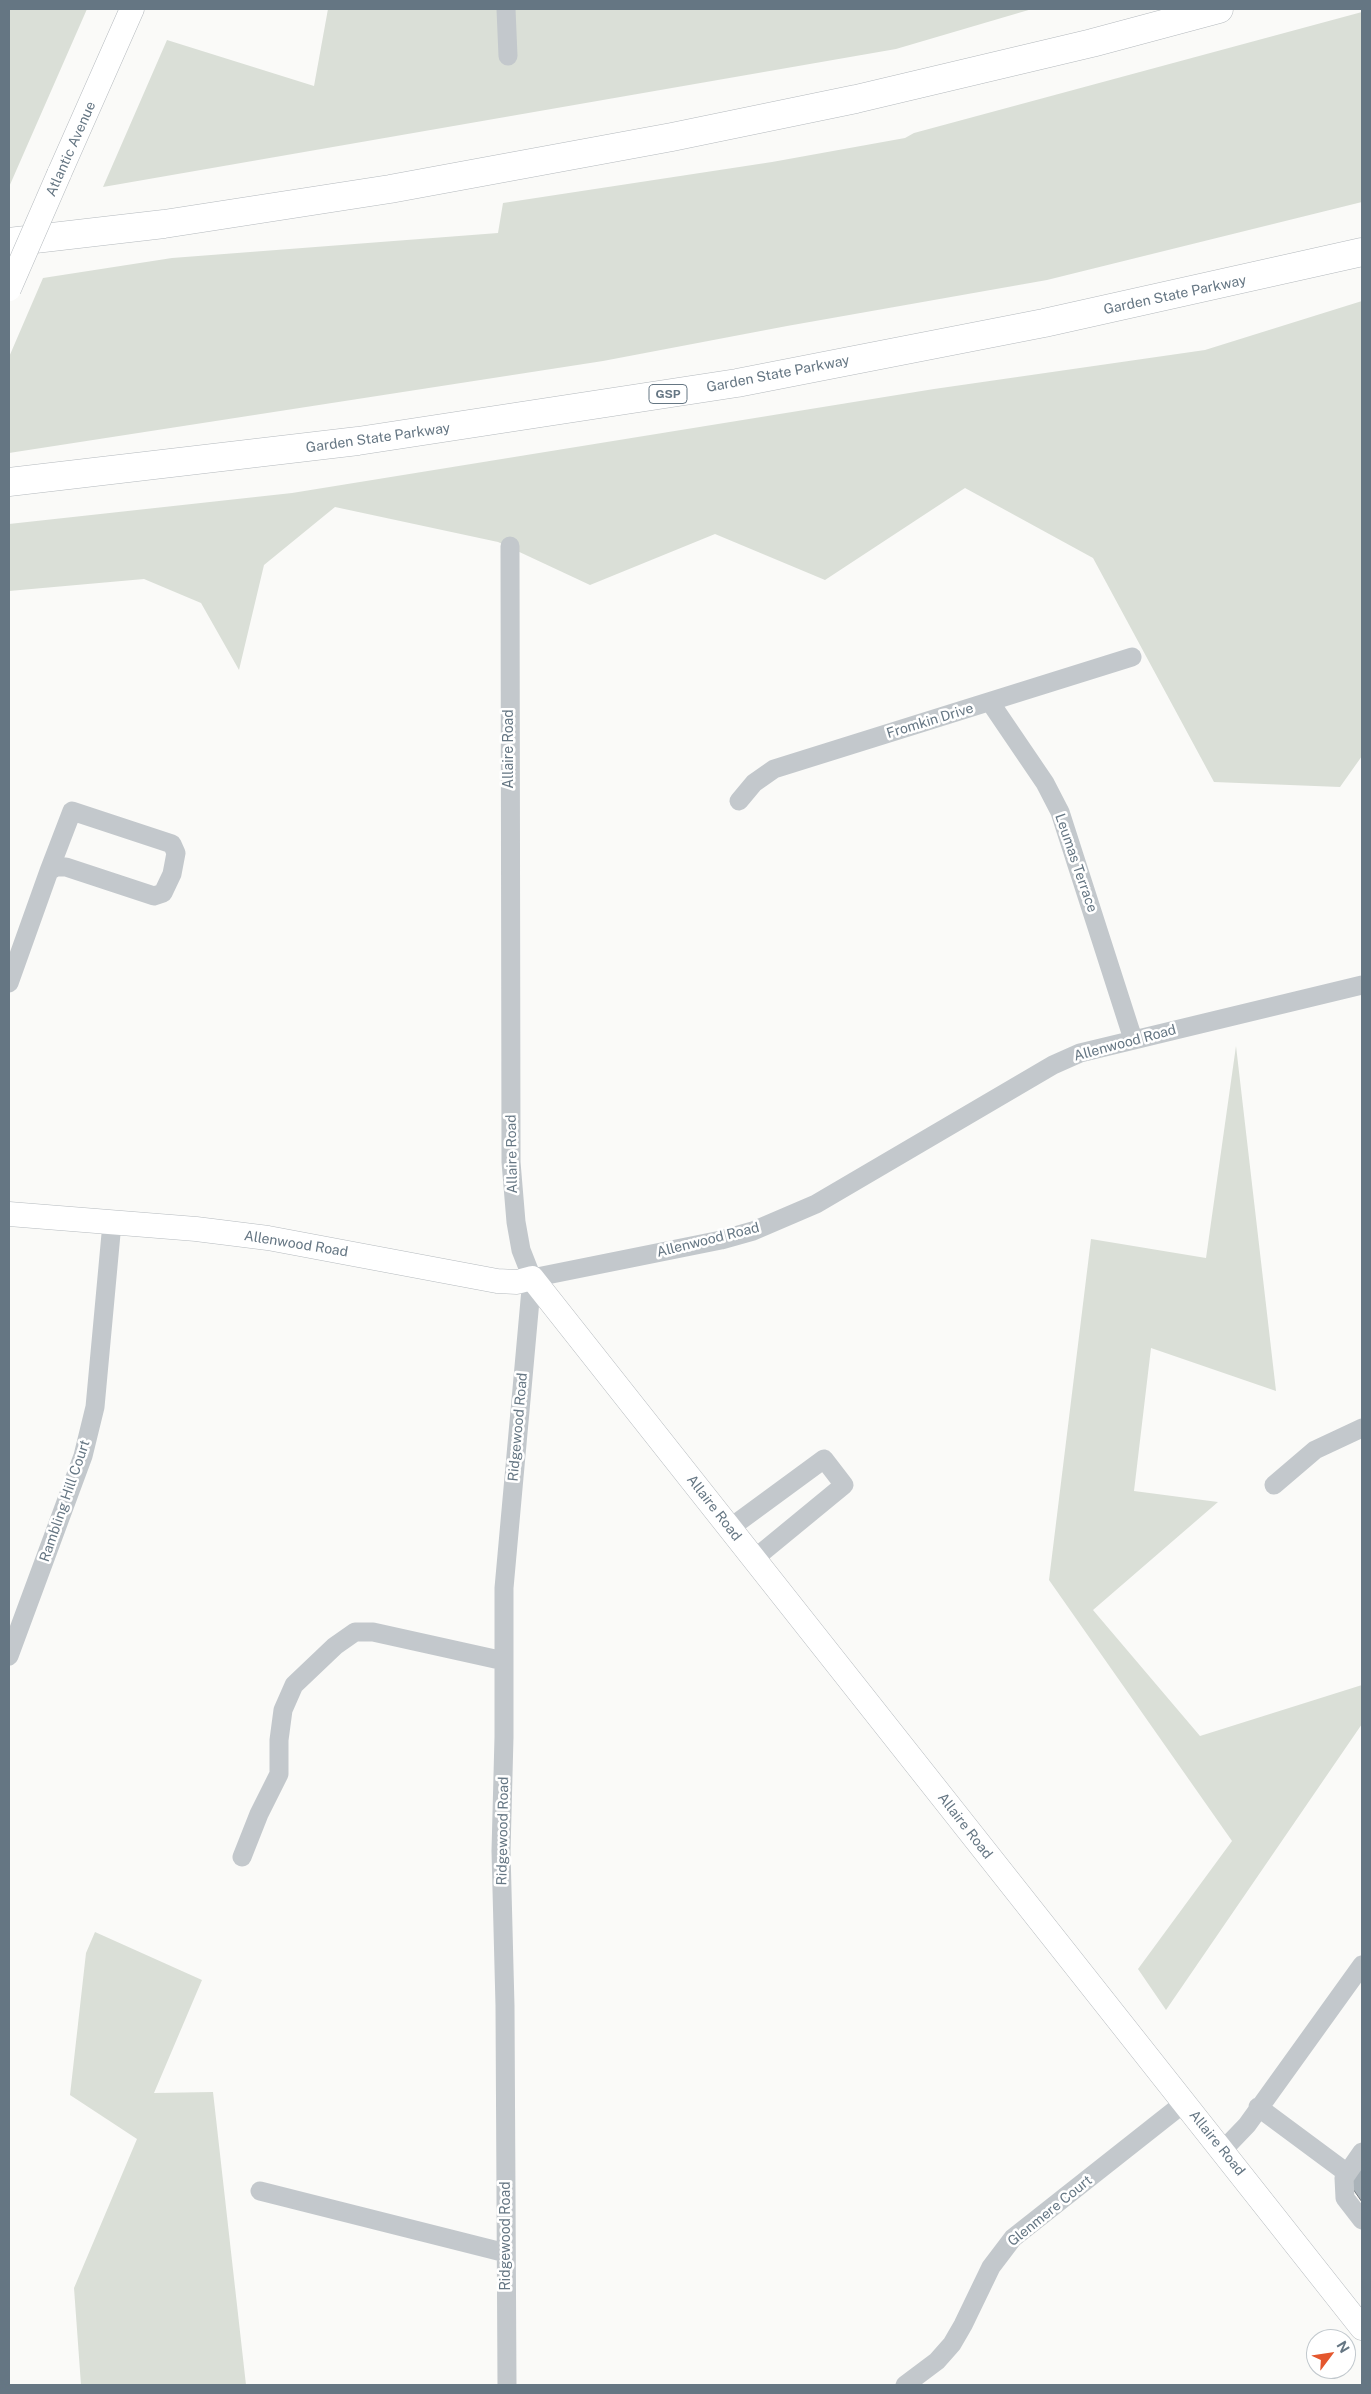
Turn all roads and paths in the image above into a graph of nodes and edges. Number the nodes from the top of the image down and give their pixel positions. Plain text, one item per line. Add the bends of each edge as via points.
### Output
1 (132, 9) edge
2 (506, 9) edge
3 (1219, 9) edge
4 (508, 56) dead end
5 (9, 242) edge
6 (1362, 252) edge
7 (9, 289) edge
8 (9, 482) edge
9 (510, 546) dead end
10 (1132, 657) dead end
11 (990, 702) junction
12 (739, 801) dead end
13 (49, 871) junction
14 (9, 983) edge
15 (1362, 984) edge
16 (1134, 1039) junction
17 (9, 1214) edge
18 (112, 1223) junction
19 (532, 1278) junction
20 (1362, 1428) edge
21 (1274, 1485) dead end
22 (730, 1528) junction
23 (754, 1559) junction
24 (9, 1656) edge
25 (504, 1661) junction
26 (242, 1857) dead end
27 (1362, 1965) edge
28 (1184, 2103) junction
29 (1258, 2107) junction
30 (1223, 2150) junction
31 (1362, 2152) edge
32 (1347, 2173) junction
33 (260, 2191) dead end
34 (1362, 2220) edge
35 (506, 2253) junction
36 (1359, 2322) edge
37 (507, 2385) edge
38 (905, 2385) edge

1 - 7 main road, Atlantic Avenue, bridge
2 - 4 street
3 - 5 highway via 856,99 672,137 390,189 164,224
6 - 8 highway, Garden State Parkway / GSP via 1044,324 737,383 358,441
9 - 19 street, Allaire Road via 511,1162 521,1250
10 - 11 street, Fromkin Drive
11 - 12 street, Fromkin Drive via 774,769 754,783
11 - 16 street, Leumas Terrace via 1045,783 1060,812
13 - 13 street via 66,867 154,896 163,893 172,874 176,853 172,844 72,811
13 - 14 street
15 - 16 street, Allenwood Road
16 - 19 street, Allenwood Road via 1080,1053 1053,1065 816,1204 781,1221 721,1240
17 - 18 main road, Allenwood Road
18 - 19 main road, Allenwood Road via 268,1238 497,1281 517,1282
18 - 24 street, Rambling Hill Court via 95,1407 84,1456
19 - 22 main road, Allaire Road
19 - 25 street, Ridgewood Road via 504,1588
20 - 21 street via 1315,1450
22 - 23 main road, Allaire Road
22 - 23 street via 824,1459 844,1485
23 - 28 main road, Allaire Road
25 - 26 street via 374,1632 355,1632 335,1646 294,1685 283,1710 279,1774
25 - 35 street, Ridgewood Road via 501,1851
27 - 29 street
28 - 30 main road, Allaire Road
28 - 38 street, Glenmere Court via 1013,2238 991,2267 952,2344 937,2361
29 - 30 street
29 - 32 street
30 - 36 main road, Allaire Road
31 - 32 street
32 - 34 street via 1344,2178 1345,2198
33 - 35 street
35 - 37 street, Ridgewood Road

